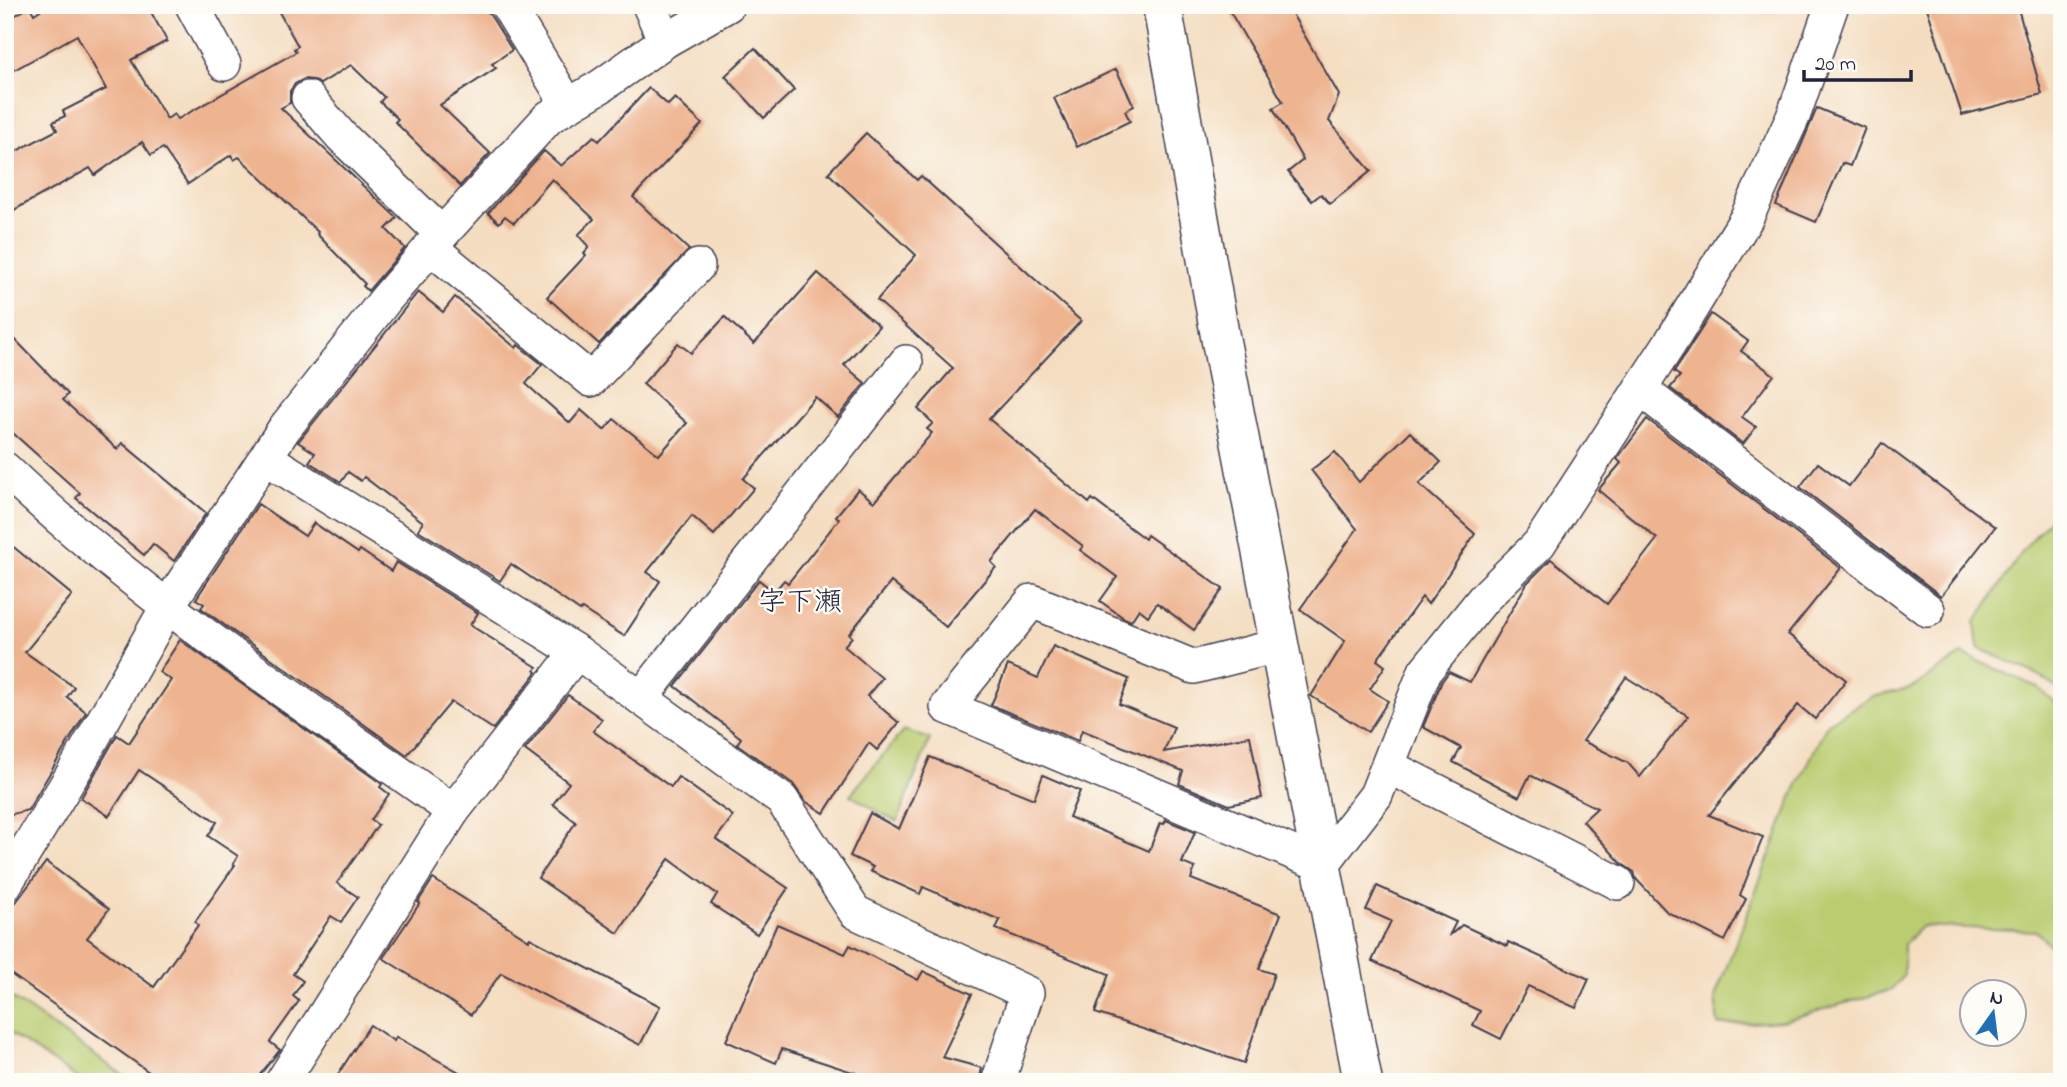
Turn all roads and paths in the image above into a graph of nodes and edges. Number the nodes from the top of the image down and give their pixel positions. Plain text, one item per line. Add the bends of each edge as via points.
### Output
1 (192, 5) edge
2 (507, 5) edge
3 (649, 5) edge
4 (728, 5) edge
5 (1162, 5) edge
6 (1832, 5) edge
7 (665, 41) junction
8 (224, 64) dead end
9 (308, 98) dead end
10 (568, 105) junction
11 (436, 240) junction
12 (698, 266) dead end
13 (906, 362) dead end
14 (1640, 389) junction
15 (267, 458) junction
16 (5, 470) edge
17 (167, 607) junction
18 (1928, 610) dead end
19 (1281, 645) junction
20 (577, 652) junction
21 (641, 698) junction
22 (1388, 766) junction
23 (453, 811) junction
24 (19, 834) edge
25 (1322, 865) junction
26 (1618, 883) dead end
27 (5, 885) edge
28 (282, 1082) edge
29 (998, 1082) edge
30 (1363, 1082) edge

1 - 8 street
2 - 10 street
3 - 7 street
4 - 7 street
5 - 19 street
6 - 14 street via 1793,117 1746,219
7 - 10 street
9 - 11 street
10 - 11 street via 549,117
11 - 12 street via 591,380
11 - 15 street via 292,418
13 - 21 street
14 - 18 street
14 - 22 street via 1539,544 1485,598 1425,671
15 - 17 street
15 - 20 street
16 - 17 street via 55,518
17 - 23 street
17 - 24 street via 75,770
19 - 25 street
19 - 25 street via 1194,667 1032,601 947,707
20 - 21 street
20 - 23 street
21 - 29 street via 782,800 855,912 1027,993
22 - 25 street via 1376,795
22 - 26 street
23 - 28 street
24 - 27 street
25 - 30 street

